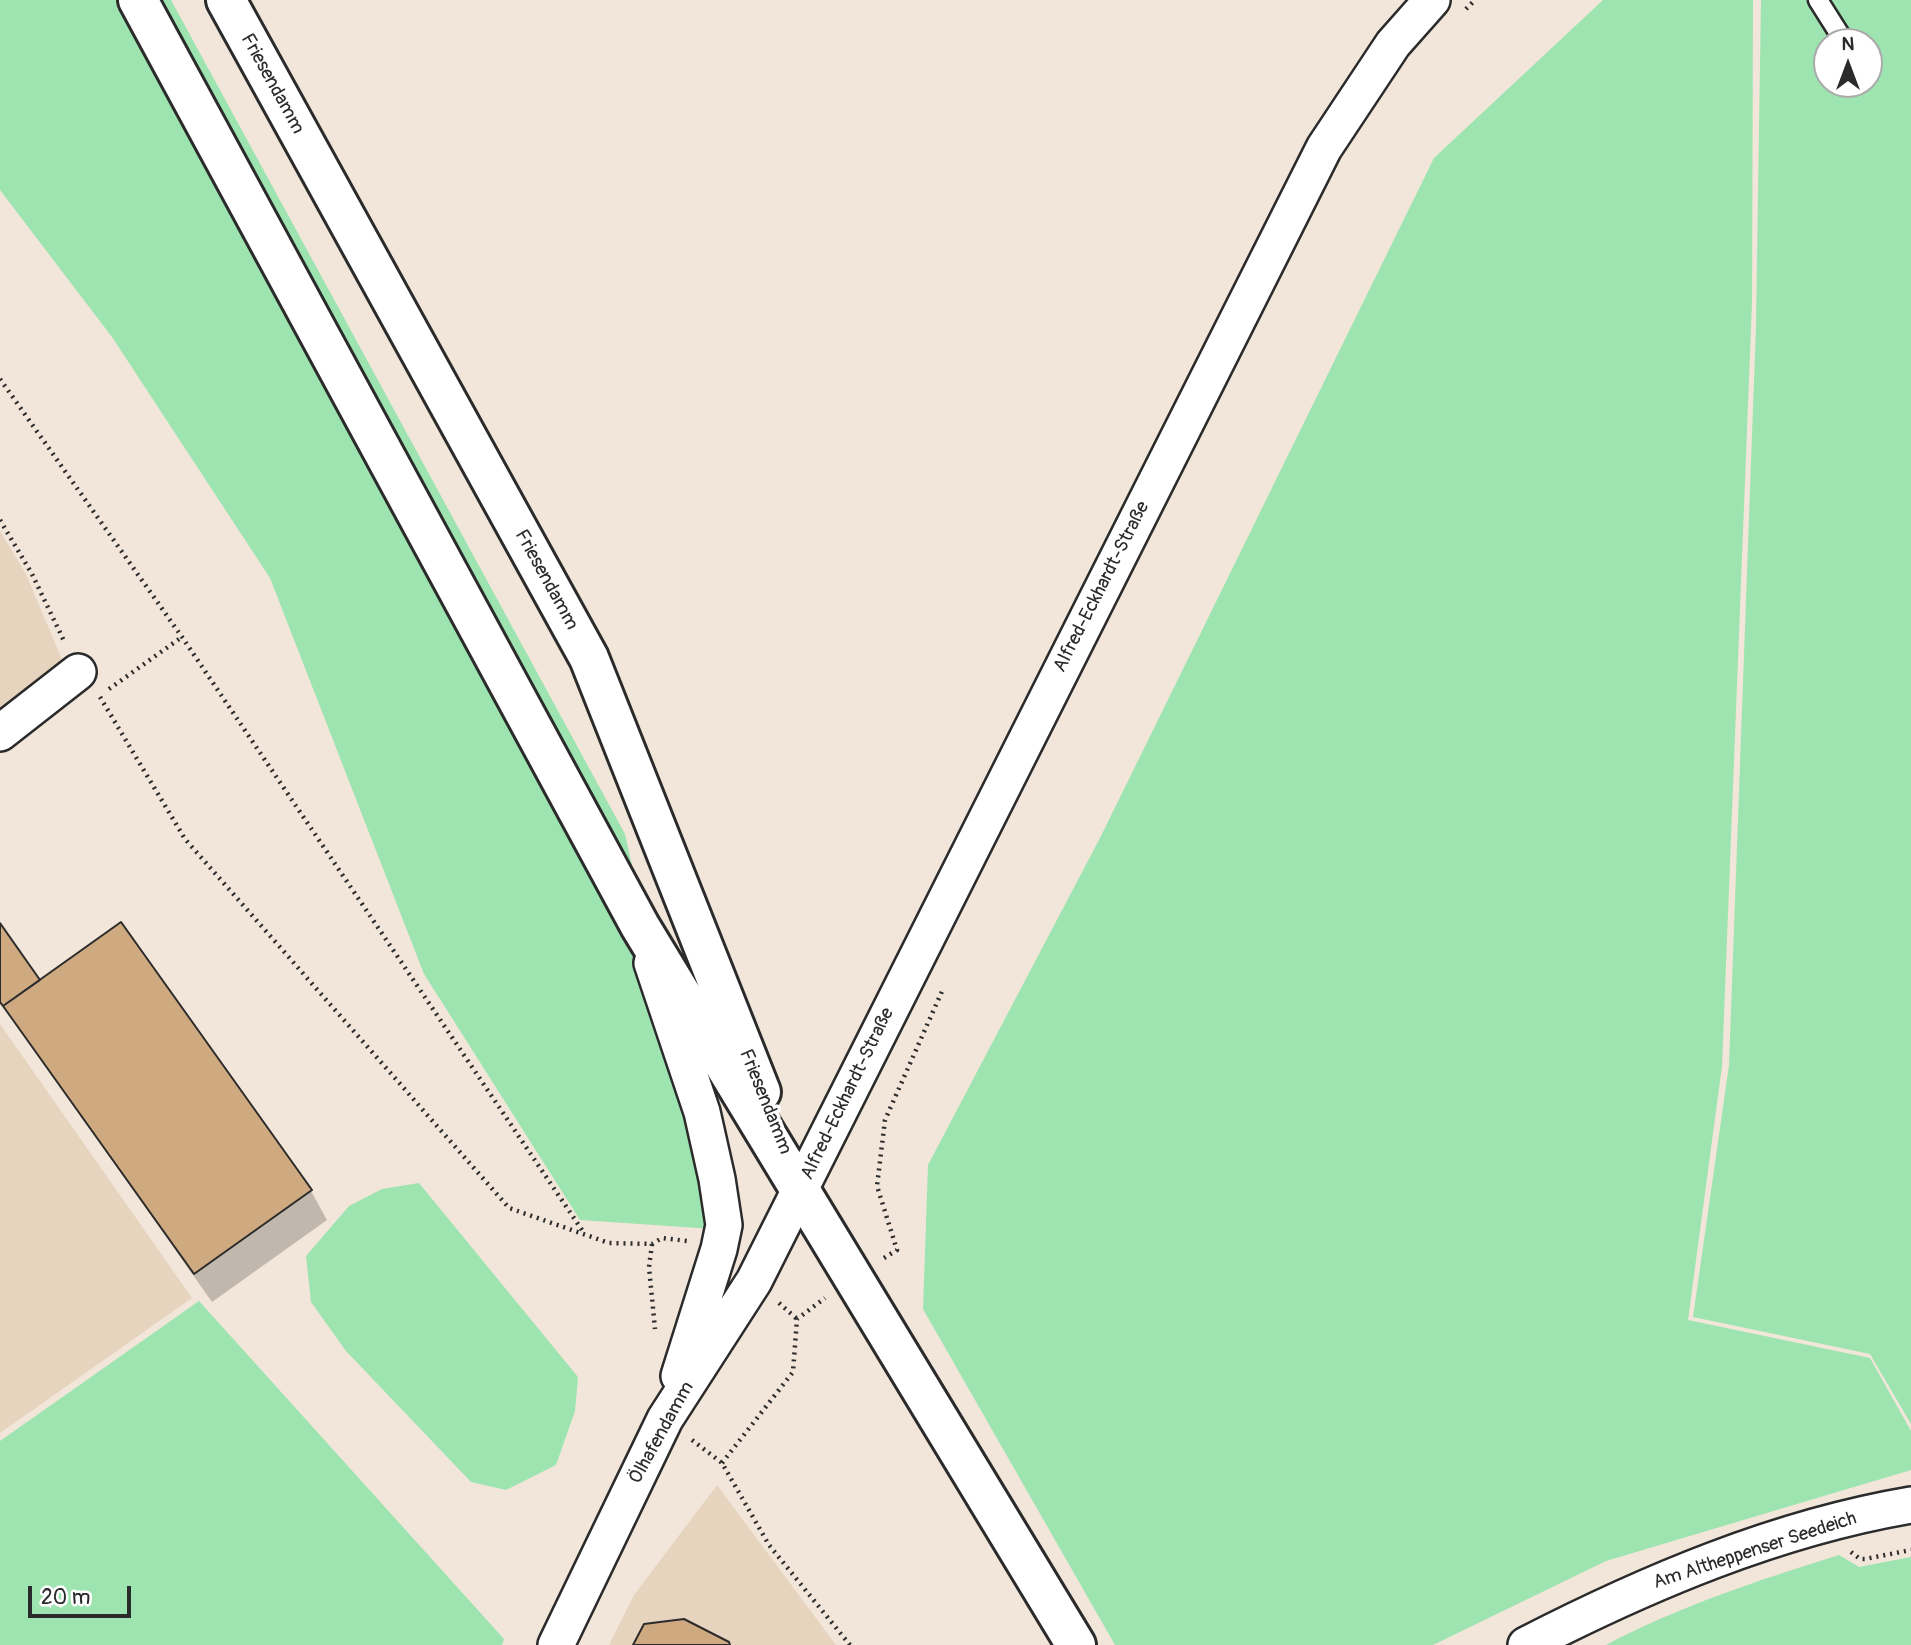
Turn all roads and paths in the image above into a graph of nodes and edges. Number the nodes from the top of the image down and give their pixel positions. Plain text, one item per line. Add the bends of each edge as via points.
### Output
1 (138, 0) edge
2 (226, 0) edge
3 (1475, 0) edge
4 (1818, 0) edge
5 (1447, 7) edge
6 (1836, 28) edge
7 (0, 379) edge
8 (0, 520) edge
9 (182, 636) junction
10 (78, 672) joint
11 (0, 733) edge
12 (639, 926) junction
13 (947, 980) dead end
14 (800, 1191) junction
15 (852, 1279) junction
16 (665, 1419) junction
17 (1911, 1505) edge
18 (556, 1645) edge
19 (850, 1645) edge
20 (1076, 1645) edge
21 (1527, 1645) edge

1 - 12 main road, Friesendamm
2 - 14 main road, Friesendamm via 589,658
3 - 5 path
4 - 6 lane
5 - 14 street, Alfred-Eckhardt-Straße via 1393,44 1324,148
7 - 9 path
8 - 10 path via 32,574
9 - 9 path via 435,1008 585,1234 509,1208 185,839 99,696
10 - 11 street
12 - 14 main road, Friesendamm
12 - 16 street, Friesendamm via 702,1112 724,1225
13 - 15 path via 885,1121 877,1186 897,1250
14 - 15 main road, Friesendamm
14 - 16 street, Ölhafendamm via 754,1281
15 - 19 path via 797,1319 793,1373 722,1463 769,1545
15 - 20 main road, Friesendamm
16 - 18 street, Ölhafendamm
17 - 21 street, Am Altheppenser Seedeich via 1831,1523 1693,1568 1598,1608

